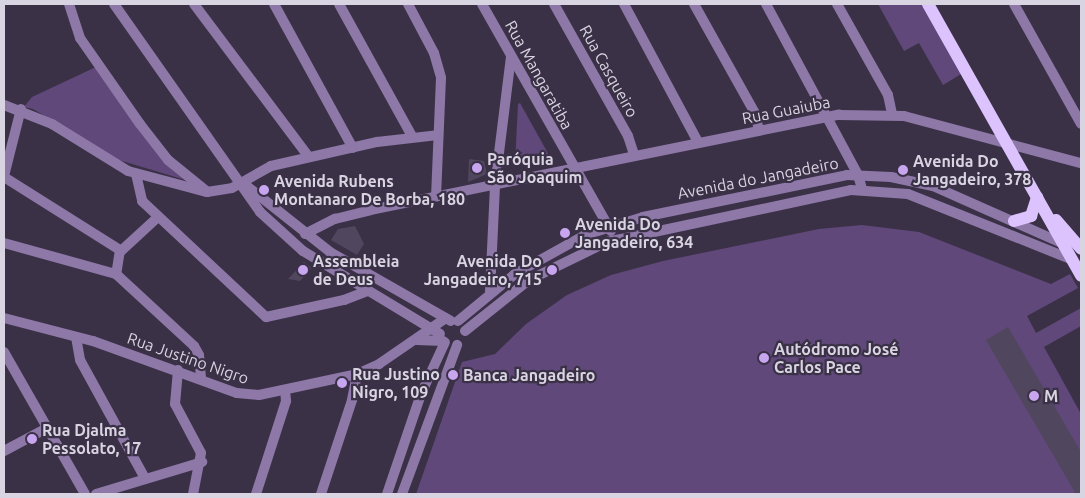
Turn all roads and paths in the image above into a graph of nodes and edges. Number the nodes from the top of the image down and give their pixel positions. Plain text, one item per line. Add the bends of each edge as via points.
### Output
1 (69, 4) edge
2 (114, 4) edge
3 (194, 4) edge
4 (274, 4) edge
5 (339, 4) edge
6 (408, 4) edge
7 (482, 4) edge
8 (554, 4) edge
9 (624, 4) edge
10 (694, 4) edge
11 (766, 4) edge
12 (837, 4) edge
13 (928, 4) edge
14 (1014, 4) edge
15 (511, 55) junction
16 (4, 105) edge
17 (21, 109) junction
18 (892, 114) junction
19 (826, 117) junction
20 (1081, 124) edge
21 (759, 130) junction
22 (438, 135) junction
23 (412, 136) junction
24 (698, 142) junction
25 (1010, 145) junction
26 (353, 148) junction
27 (634, 155) junction
28 (309, 158) junction
29 (1081, 163) edge
30 (573, 167) junction
31 (136, 174) junction
32 (858, 175) junction
33 (4, 176) edge
34 (242, 182) junction
35 (495, 185) junction
36 (862, 190) junction
37 (207, 192) junction
38 (436, 196) junction
39 (1037, 197) junction
40 (158, 217) junction
41 (1014, 221) junction
42 (608, 226) junction
43 (306, 234) junction
44 (614, 239) junction
45 (4, 244) edge
46 (1061, 244) junction
47 (121, 251) junction
48 (1079, 256) edge
49 (116, 274) junction
50 (1081, 276) edge
51 (368, 291) junction
52 (490, 292) junction
53 (4, 318) edge
54 (451, 320) junction
55 (430, 328) junction
56 (465, 331) junction
57 (76, 337) junction
58 (443, 339) junction
59 (416, 340) junction
60 (457, 344) junction
61 (4, 352) edge
62 (178, 370) junction
63 (357, 374) junction
64 (200, 378) junction
65 (285, 390) junction
66 (47, 428) junction
67 (4, 451) edge
68 (202, 462) junction
69 (145, 478) junction
70 (84, 494) edge
71 (96, 494) edge
72 (193, 494) edge
73 (256, 494) edge
74 (320, 494) edge
75 (387, 494) edge
76 (402, 494) edge

1 - 37 street via 80,38 145,132 168,160
2 - 34 street
3 - 28 street
4 - 26 street
5 - 23 street
6 - 22 street via 439,68
7 - 15 street, Rua Mangaratiba
8 - 27 street, Rua Casqueiro via 628,136
9 - 24 street
10 - 21 street via 755,113
11 - 19 street
12 - 18 street via 888,95
13 - 25 main road
14 - 20 street
15 - 30 street, Rua Mangaratiba
15 - 35 street
16 - 17 street
17 - 31 street
17 - 33 street
18 - 19 street, Rua Guaiuba
18 - 25 street, Rua Guaiuba
19 - 21 street, Rua Guaiuba
19 - 32 street
21 - 24 street, Rua Guaiuba
22 - 23 street
22 - 38 street
23 - 26 street
24 - 27 street, Rua Guaiuba
25 - 29 street, Rua Guaiuba
25 - 39 main road
26 - 28 street
27 - 30 street, Rua Guaiuba
28 - 34 street via 260,170
30 - 35 street, Rua Guaiuba
30 - 42 street, Rua Mangaratiba
31 - 37 street
31 - 40 street via 140,198
32 - 36 street
32 - 41 street, Avenida do Jangadeiro via 933,186
32 - 42 street, Avenida do Jangadeiro
33 - 47 street
34 - 37 street via 221,192
34 - 43 street
34 - 51 street via 260,212 289,239
35 - 38 street, Rua Guaiuba
35 - 52 street
36 - 44 street, Avenida do Jangadeiro via 798,199
36 - 48 street, Avenida do Jangadeiro via 897,192 930,201
38 - 43 street, Rua Guaiuba via 335,219
39 - 41 main road via 1031,216
39 - 46 main road
39 - 48 main road
40 - 47 street
40 - 51 street via 266,317 344,300
41 - 46 street, Avenida do Jangadeiro
42 - 44 street, Rua Mangaratiba
42 - 52 street, Avenida do Jangadeiro via 542,257
43 - 54 street via 330,252
44 - 56 street, Avenida do Jangadeiro via 541,273
45 - 49 street
46 - 48 main road
47 - 49 street
48 - 50 main road
49 - 64 street via 194,346 199,355
51 - 55 street
52 - 54 street, Avenida do Jangadeiro
53 - 57 street, Rua Justino Nigro
54 - 55 street, Rua Justino Nigro
54 - 56 street
54 - 58 street via 443,325
55 - 58 street
55 - 59 street, Rua Justino Nigro
56 - 60 street
57 - 62 street, Rua Justino Nigro
57 - 69 street via 80,360
58 - 59 street
58 - 60 street
58 - 75 street
59 - 63 street, Rua Justino Nigro
60 - 76 street
61 - 66 street
62 - 64 street, Rua Justino Nigro
62 - 68 street via 175,404 200,449
63 - 65 street, Rua Justino Nigro
63 - 74 street
64 - 65 street, Rua Justino Nigro via 247,395
65 - 73 street via 286,401
66 - 67 street
66 - 70 street
68 - 69 street
68 - 72 street
69 - 71 street

